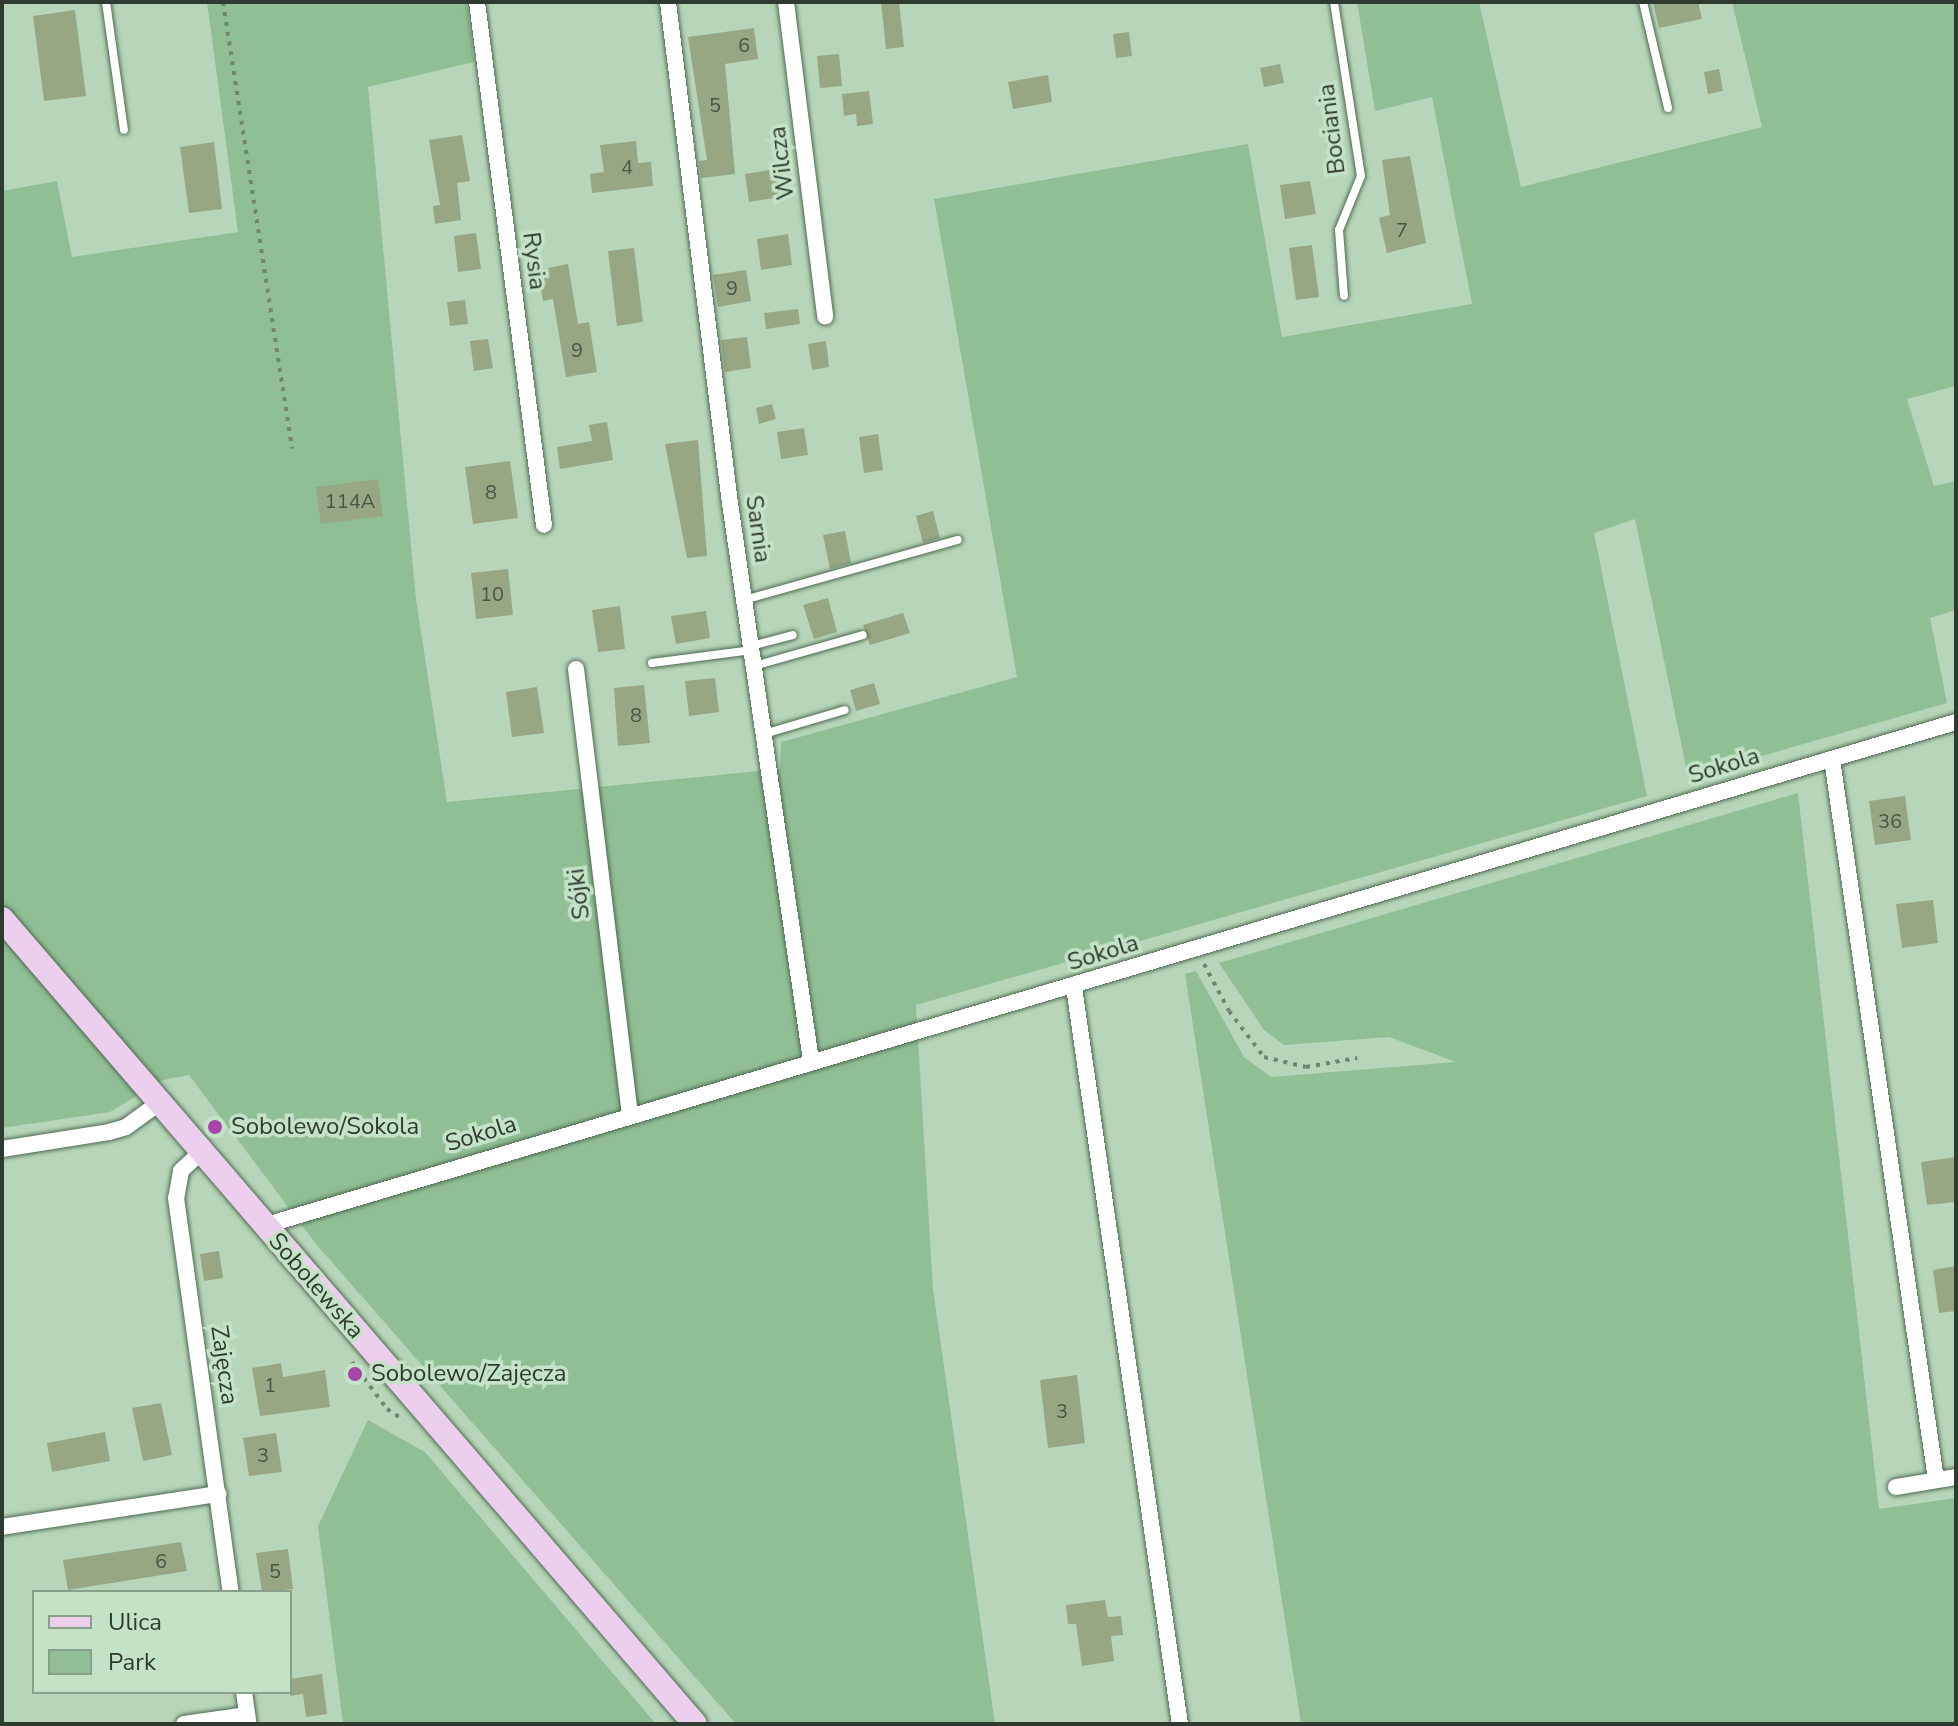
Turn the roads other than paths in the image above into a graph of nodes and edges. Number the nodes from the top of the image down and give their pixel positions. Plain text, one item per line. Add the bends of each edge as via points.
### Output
1 (106, 2) edge
2 (477, 2) edge
3 (668, 2) edge
4 (786, 2) edge
5 (1334, 2) edge
6 (1643, 2) edge
7 (1668, 108) dead end
8 (124, 130) dead end
9 (1344, 296) dead end
10 (825, 317) dead end
11 (544, 525) dead end
12 (958, 540) dead end
13 (744, 600) junction
14 (793, 635) dead end
15 (863, 635) dead end
16 (752, 654) junction
17 (652, 663) dead end
18 (576, 669) dead end
19 (845, 710) dead end
20 (1956, 722) edge
21 (764, 735) junction
22 (1832, 759) junction
23 (2, 919) edge
24 (1074, 987) junction
25 (811, 1061) junction
26 (158, 1104) junction
27 (630, 1114) junction
28 (2, 1149) edge
29 (200, 1153) junction
30 (263, 1226) junction
31 (1956, 1477) edge
32 (1936, 1480) junction
33 (1896, 1487) dead end
34 (218, 1494) junction
35 (2, 1527) edge
36 (231, 1590) edge
37 (244, 1694) edge
38 (248, 1719) edge
39 (184, 1724) edge
40 (695, 1724) edge
41 (1180, 1724) edge

1 - 8 lane
2 - 11 street, Rysia
3 - 13 street, Sarnia
4 - 10 street, Wilcza
5 - 9 lane, Bociania via 1361,176 1339,230
6 - 7 lane
12 - 13 lane
13 - 16 street, Sarnia
14 - 16 lane
15 - 16 lane
16 - 17 lane
16 - 21 street, Sarnia
18 - 27 street, Sójki
19 - 21 lane
20 - 22 street, Sokola
21 - 25 street, Sarnia
22 - 24 street, Sokola
22 - 32 street
23 - 26 street, Sobolewska
24 - 25 street, Sokola
24 - 41 street
25 - 27 street, Sokola
26 - 28 street via 109,1132
26 - 29 street, Sobolewska
27 - 30 street, Sokola
29 - 30 street, Sobolewska
29 - 34 street, Zajęcza via 181,1171 176,1198
30 - 40 street, Sobolewska
31 - 32 street
32 - 33 street
34 - 35 street
34 - 36 street, Zajęcza
37 - 38 street
38 - 39 street

